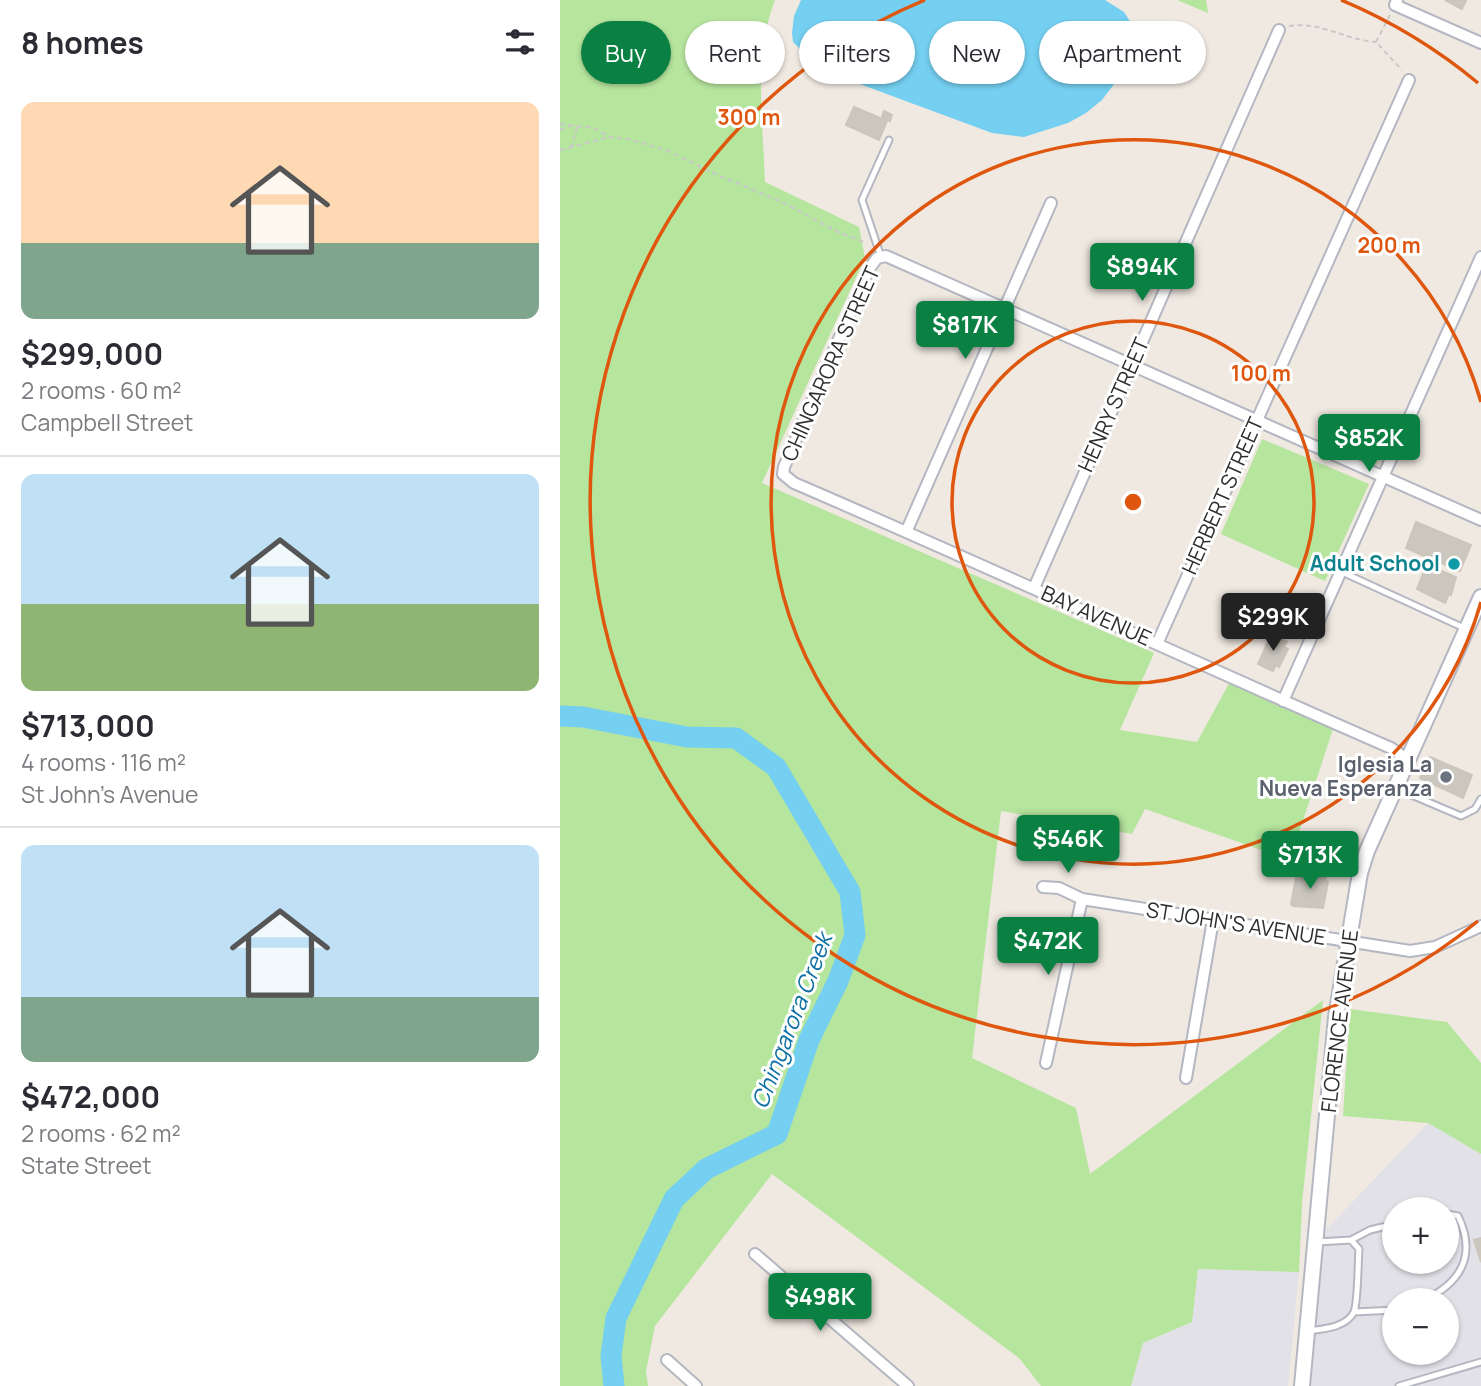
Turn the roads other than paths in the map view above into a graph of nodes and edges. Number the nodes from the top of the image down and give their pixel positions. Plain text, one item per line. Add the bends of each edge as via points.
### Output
1 (1393, 2) edge
2 (1279, 30) road end
3 (1481, 43) edge
4 (1409, 80) road end
5 (888, 140) dead end
6 (1051, 203) dead end
7 (880, 252) junction
8 (1481, 257) edge
9 (1005, 308) junction
10 (1132, 365) junction
11 (1257, 419) junction
12 (783, 474) joint
13 (1384, 477) junction
14 (1481, 520) edge
15 (907, 530) junction
16 (1342, 572) junction
17 (1034, 588) junction
18 (1481, 597) edge
19 (1467, 629) junction
20 (1157, 644) junction
21 (1283, 701) junction
22 (1408, 760) junction
23 (1395, 788) junction
24 (1481, 799) edge
25 (1043, 887) dead end
26 (1082, 899) junction
27 (1213, 920) junction
28 (1481, 926) edge
29 (1349, 941) junction
30 (1046, 1063) dead end
31 (1186, 1078) dead end
32 (1459, 1218) edge
33 (1382, 1227) edge
34 (1351, 1240) junction
35 (1316, 1242) junction
36 (755, 1254) dead end
37 (1459, 1269) edge
38 (1456, 1274) edge
39 (1445, 1288) edge
40 (1382, 1311) edge
41 (1354, 1312) junction
42 (1308, 1331) junction
43 (667, 1360) dead end
44 (1481, 1362) edge
45 (696, 1386) edge
46 (908, 1386) edge
47 (1303, 1386) edge
48 (1399, 1386) edge

1 - 3 street
2 - 10 street, HENRY STREET
4 - 11 street, HERBERT STREET
5 - 7 lane via 862,200
6 - 9 street
7 - 9 street
7 - 12 street, CHINGARORA STREET
8 - 13 street
9 - 10 street
9 - 15 street
10 - 11 street
10 - 17 street, HENRY STREET
11 - 13 street
11 - 20 street, HERBERT STREET
12 - 15 street, BAY AVENUE via 794,483
13 - 14 street
13 - 16 street
15 - 17 street, BAY AVENUE
16 - 19 lane
16 - 21 street
17 - 20 street, BAY AVENUE
18 - 19 street, FLORENCE AVENUE
19 - 22 street, FLORENCE AVENUE
20 - 21 street, BAY AVENUE
21 - 22 street, BAY AVENUE via 1391,748
22 - 23 street, FLORENCE AVENUE
23 - 24 lane via 1461,816 1475,809
23 - 29 street, FLORENCE AVENUE via 1360,873
25 - 26 street, ST JOHN'S AVENUE via 1059,888
26 - 27 street, ST JOHN'S AVENUE
26 - 30 street
27 - 29 street, ST JOHN'S AVENUE
27 - 31 street
28 - 29 street, ST JOHN'S AVENUE via 1410,951
29 - 35 street, FLORENCE AVENUE via 1336,1017
32 - 37 lane via 1468,1254
33 - 34 lane
34 - 35 lane
34 - 41 lane via 1359,1249
35 - 42 street, FLORENCE AVENUE
36 - 46 street
38 - 39 lane
40 - 41 lane
41 - 42 lane via 1330,1328
42 - 47 street, FLORENCE AVENUE
43 - 45 street
44 - 48 lane

